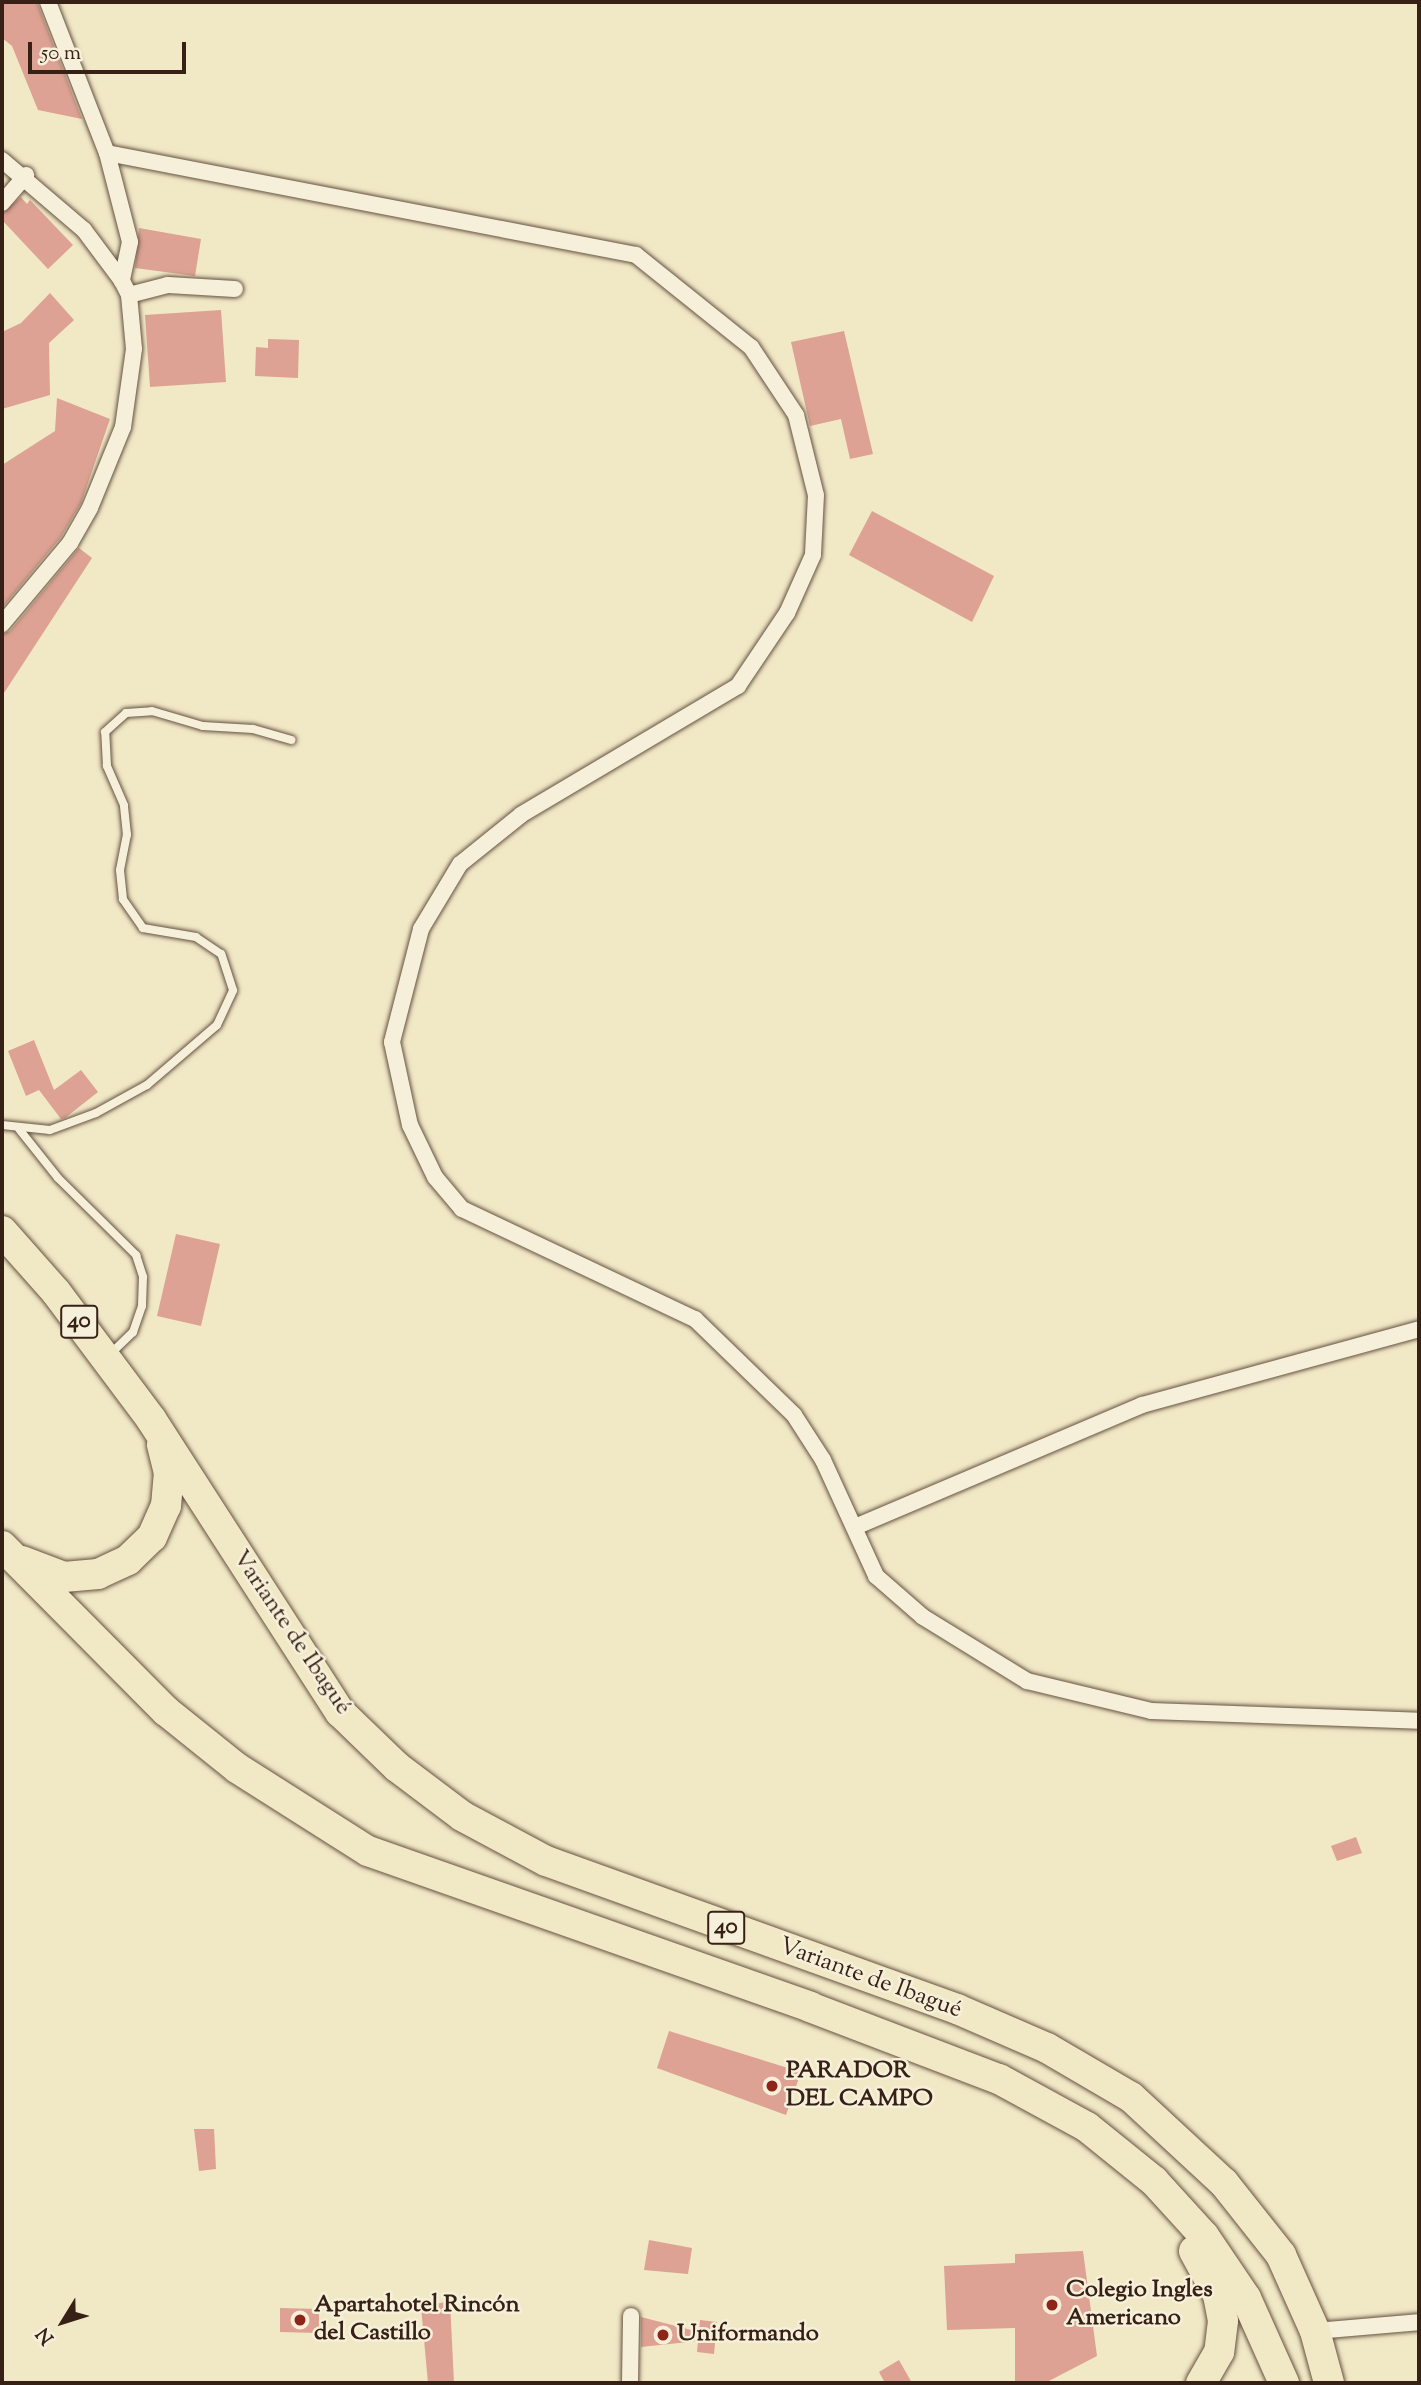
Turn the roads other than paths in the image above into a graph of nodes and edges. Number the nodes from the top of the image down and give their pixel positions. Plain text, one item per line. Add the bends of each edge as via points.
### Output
1 (48, 2) edge
2 (107, 153) junction
3 (2, 160) edge
4 (26, 176) junction
5 (2, 203) edge
6 (125, 288) junction
7 (235, 289) dead end
8 (2, 624) edge
9 (291, 740) dead end
10 (2, 1125) edge
11 (19, 1129) junction
12 (2, 1231) edge
13 (1419, 1329) edge
14 (104, 1354) junction
15 (151, 1419) junction
16 (855, 1527) junction
17 (3, 1548) edge
18 (1419, 1721) edge
19 (1154, 2181) junction
20 (631, 2316) dead end
21 (1419, 2322) edge
22 (1315, 2330) junction
23 (630, 2383) edge
24 (1201, 2383) edge
25 (1284, 2383) edge
26 (1329, 2383) edge

1 - 2 street
2 - 6 street via 130,242
2 - 16 street via 636,256 751,347 796,415 816,495 813,555 787,613 738,686 521,815 460,864 421,929 392,1042 411,1125 435,1177 462,1209 695,1319 794,1415 823,1460
3 - 4 street
4 - 5 street
4 - 6 street via 84,230
6 - 7 street
6 - 8 street via 134,349 123,427 90,508 70,543
9 - 11 lane via 253,729 203,726 152,711 126,713 105,732 107,766 125,815 127,835 120,870 123,899 143,928 196,937 221,954 233,990 216,1025 147,1085 96,1113 50,1130
10 - 11 lane
11 - 14 lane via 58,1178 136,1255 143,1277 142,1306 133,1332 113,1352
12 - 14 highway, Variante de Ibagué / 40
13 - 16 street via 1142,1405
14 - 15 highway, Variante de Ibagué / 40
15 - 17 highway via 169,1473 166,1506 152,1536 128,1560 98,1574 64,1577 32,1568
15 - 22 highway, Variante de Ibagué / 40 via 340,1712 397,1768 462,1816 546,1861 957,2010 1047,2048 1131,2097 1250,2213 1282,2255
16 - 18 street via 876,1576 923,1617 1027,1681 1151,1711
17 - 19 highway, Variante de Ibagué / 40 via 166,1711 237,1768 368,1851 999,2079 1087,2127
19 - 24 highway via 1218,2295 1222,2336 1212,2367
19 - 25 highway, Variante de Ibagué / 40 via 1205,2236 1246,2298
20 - 23 street
21 - 22 street
22 - 26 highway, Variante de Ibagué / 40

